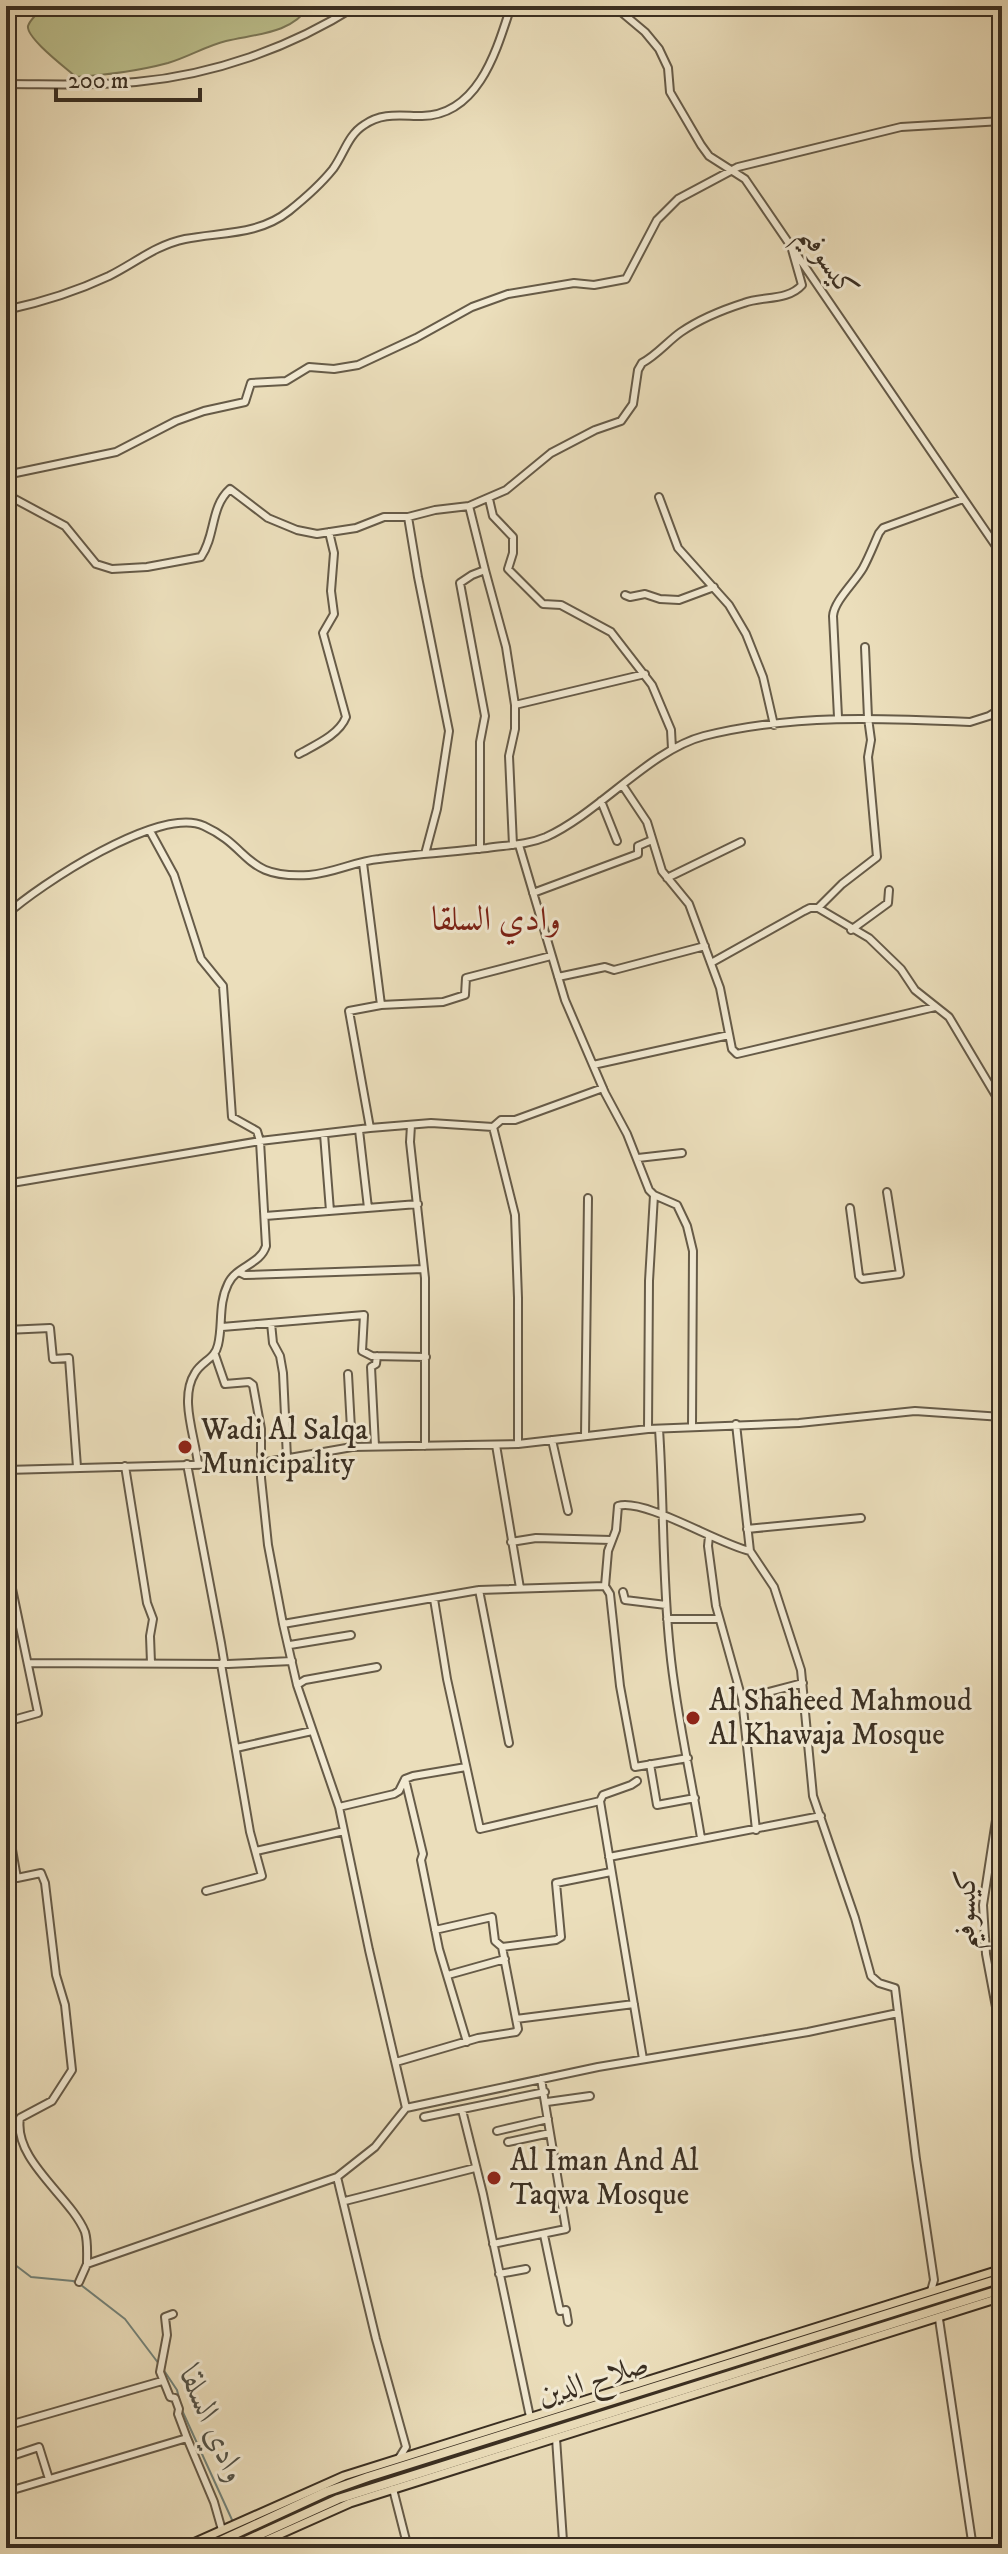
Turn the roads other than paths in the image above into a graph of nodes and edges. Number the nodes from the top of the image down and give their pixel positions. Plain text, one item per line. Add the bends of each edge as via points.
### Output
1 (356, 6) edge
2 (511, 6) edge
3 (614, 6) edge
4 (6, 84) edge
5 (1002, 121) edge
6 (733, 169) junction
7 (791, 246) junction
8 (6, 310) edge
9 (6, 475) edge
10 (659, 497) dead end
11 (6, 499) edge
12 (489, 499) junction
13 (963, 499) junction
14 (469, 506) junction
15 (408, 517) junction
16 (329, 532) junction
17 (1002, 555) edge
18 (485, 570) junction
19 (714, 587) junction
20 (625, 595) dead end
21 (865, 647) dead end
22 (645, 674) junction
23 (515, 705) junction
24 (1002, 708) edge
25 (838, 717) junction
26 (868, 718) junction
27 (774, 725) junction
28 (672, 749) junction
29 (299, 754) dead end
30 (623, 786) junction
31 (601, 801) junction
32 (150, 831) junction
33 (652, 840) junction
34 (617, 841) dead end
35 (741, 842) dead end
36 (516, 845) junction
37 (480, 849) junction
38 (425, 854) junction
39 (363, 863) junction
40 (667, 878) junction
41 (889, 890) dead end
42 (533, 893) junction
43 (818, 908) junction
44 (6, 915) edge
45 (851, 930) junction
46 (705, 946) junction
47 (551, 956) junction
48 (711, 963) junction
49 (558, 977) junction
50 (381, 1005) junction
51 (935, 1007) junction
52 (729, 1035) junction
53 (593, 1065) junction
54 (603, 1088) junction
55 (1002, 1106) edge
56 (411, 1125) junction
57 (493, 1127) junction
58 (370, 1128) junction
59 (359, 1130) junction
60 (324, 1134) junction
61 (260, 1141) junction
62 (682, 1153) dead end
63 (638, 1158) junction
64 (6, 1184) edge
65 (887, 1192) dead end
66 (654, 1195) junction
67 (588, 1198) dead end
68 (418, 1204) junction
69 (368, 1208) junction
70 (850, 1208) dead end
71 (330, 1211) junction
72 (265, 1216) junction
73 (424, 1269) junction
74 (239, 1272) junction
75 (271, 1323) junction
76 (222, 1327) junction
77 (6, 1330) edge
78 (215, 1355) junction
79 (377, 1356) junction
80 (426, 1357) junction
81 (348, 1374) dead end
82 (1002, 1417) edge
83 (736, 1424) junction
84 (692, 1427) junction
85 (648, 1429) junction
86 (659, 1429) junction
87 (585, 1436) junction
88 (552, 1440) junction
89 (518, 1444) junction
90 (496, 1445) junction
91 (375, 1446) junction
92 (425, 1446) junction
93 (352, 1447) junction
94 (287, 1458) junction
95 (261, 1463) junction
96 (187, 1464) junction
97 (198, 1464) junction
98 (125, 1466) junction
99 (77, 1467) junction
100 (6, 1470) edge
101 (568, 1511) dead end
102 (663, 1516) junction
103 (861, 1518) dead end
104 (747, 1529) junction
105 (709, 1536) junction
106 (611, 1540) junction
107 (511, 1542) junction
108 (750, 1551) junction
109 (6, 1560) edge
110 (605, 1586) junction
111 (520, 1588) junction
112 (479, 1590) junction
113 (623, 1592) dead end
114 (434, 1599) junction
115 (666, 1605) junction
116 (667, 1619) junction
117 (719, 1619) junction
118 (283, 1624) junction
119 (351, 1635) dead end
120 (290, 1645) junction
121 (292, 1661) junction
122 (28, 1663) junction
123 (151, 1663) junction
124 (221, 1664) junction
125 (377, 1667) dead end
126 (803, 1683) junction
127 (297, 1685) junction
128 (742, 1699) junction
129 (6, 1722) edge
130 (312, 1731) junction
131 (509, 1743) dead end
132 (236, 1748) junction
133 (688, 1758) junction
134 (650, 1764) junction
135 (466, 1767) junction
136 (405, 1779) junction
137 (637, 1781) dead end
138 (1002, 1781) edge
139 (1000, 1797) edge
140 (695, 1798) junction
141 (600, 1801) junction
142 (339, 1807) junction
143 (6, 1815) edge
144 (821, 1816) junction
145 (756, 1830) junction
146 (344, 1831) junction
147 (701, 1838) junction
148 (992, 1838) junction
149 (1002, 1841) edge
150 (256, 1851) junction
151 (609, 1857) junction
152 (611, 1872) junction
153 (17, 1878) junction
154 (6, 1881) edge
155 (206, 1891) dead end
156 (435, 1930) junction
157 (502, 1947) junction
158 (505, 1959) junction
159 (448, 1975) junction
160 (634, 2004) junction
161 (898, 2013) junction
162 (516, 2019) junction
163 (1002, 2039) edge
164 (467, 2042) junction
165 (643, 2059) junction
166 (396, 2062) junction
167 (541, 2079) junction
168 (545, 2092) junction
169 (590, 2096) dead end
170 (547, 2102) junction
171 (406, 2108) junction
172 (462, 2110) junction
173 (424, 2117) dead end
174 (548, 2119) junction
175 (497, 2131) dead end
176 (550, 2133) junction
177 (508, 2142) dead end
178 (475, 2168) junction
179 (337, 2177) junction
180 (345, 2201) junction
181 (544, 2235) junction
182 (493, 2244) junction
183 (87, 2264) junction
184 (526, 2269) dead end
185 (1002, 2269) edge
186 (499, 2274) junction
187 (933, 2276) junction
188 (1002, 2278) edge
189 (79, 2282) dead end
190 (947, 2287) junction
191 (1002, 2289) edge
192 (931, 2291) junction
193 (1002, 2297) edge
194 (173, 2314) dead end
195 (939, 2319) junction
196 (568, 2322) dead end
197 (791, 2344) junction
198 (793, 2355) junction
199 (701, 2373) junction
200 (162, 2381) junction
201 (698, 2384) junction
202 (530, 2417) junction
203 (6, 2426) edge
204 (187, 2438) junction
205 (556, 2438) junction
206 (406, 2447) junction
207 (421, 2451) junction
208 (6, 2458) edge
209 (399, 2459) junction
210 (49, 2479) junction
211 (393, 2489) junction
212 (6, 2492) edge
213 (246, 2524) junction
214 (224, 2534) junction
215 (563, 2541) dead end
216 (252, 2544) edge
217 (182, 2548) edge
218 (205, 2548) edge
219 (230, 2548) edge
220 (408, 2548) edge
221 (973, 2548) edge

1 - 4 street via 281,45 195,72 115,84
2 - 8 street via 486,73 460,102 435,114 390,115 367,122 322,181 276,220 167,244 71,294
3 - 6 street, كيسوفيم via 659,49 668,68 670,92 709,156
5 - 6 street via 901,127
6 - 7 street, كيسوفيم
6 - 9 street via 678,199 657,220 626,279 508,294 358,365 309,367 286,381 251,383 245,402 176,421 116,452
7 - 12 street via 802,285 797,291 754,299 681,332 642,363 633,404 621,421 551,453
7 - 13 street, كيسوفيم
10 - 19 street via 678,548
11 - 16 street via 65,526 96,564 112,569 201,557 217,502 230,489 268,518 297,530
12 - 14 street
12 - 22 street via 493,516 513,537 508,569 543,604 561,605 611,632
13 - 17 street, كيسوفيم
13 - 25 street via 883,528 862,570 836,604
14 - 15 street
14 - 18 street
15 - 16 street via 384,517
15 - 38 street via 449,731
16 - 29 street via 334,614 323,633 346,717 343,726
18 - 23 street
18 - 37 street via 460,583 485,716 480,742
19 - 20 street via 679,600
19 - 27 street via 749,641
21 - 26 street
22 - 23 street
22 - 28 street via 664,709
23 - 36 street via 509,756
24 - 26 street via 970,722
25 - 26 street
25 - 27 street
26 - 43 street via 877,857
27 - 28 street via 704,736
28 - 30 street
30 - 31 street
30 - 33 street via 647,822
31 - 34 street
31 - 36 street via 546,837
32 - 39 street via 194,822 280,876
32 - 44 street via 61,872
32 - 61 street via 174,875 201,959 223,986 232,1117 257,1131
33 - 40 street
33 - 42 street via 638,846 638,854
35 - 40 street
36 - 37 street
36 - 42 street
37 - 38 street
38 - 39 street
39 - 50 street
40 - 46 street via 687,900
41 - 45 street via 888,903
42 - 47 street
43 - 45 street
43 - 48 street
45 - 51 street via 881,949
46 - 48 street
46 - 49 street via 614,970 605,967
47 - 49 street
47 - 50 street via 466,978 465,995 443,1002
48 - 52 street
49 - 53 street
50 - 58 street via 349,1011
51 - 52 street via 739,1054
51 - 55 street via 949,1017
52 - 53 street
53 - 54 street
54 - 57 street
54 - 63 street
56 - 57 street
56 - 58 street
56 - 68 street
57 - 89 street via 515,1215
58 - 59 street
59 - 60 street
59 - 69 street
60 - 61 street
60 - 71 street
61 - 64 street
61 - 72 street
62 - 63 street
63 - 66 street
65 - 70 street via 900,1274 859,1276
66 - 84 street via 677,1205 693,1251
66 - 85 street
67 - 87 street
68 - 69 street
68 - 73 street
69 - 71 street
71 - 72 street
72 - 74 street via 264,1252
73 - 74 street
73 - 80 street
74 - 76 street via 226,1287
75 - 76 street
75 - 79 street via 364,1315 362,1351
75 - 94 street via 283,1373
76 - 78 street
77 - 99 street via 50,1328 53,1359 69,1358
78 - 95 street via 225,1384 253,1385
78 - 97 street via 195,1372 189,1387
79 - 80 street
79 - 91 street via 371,1367
80 - 92 street
81 - 93 street
82 - 83 street via 915,1411
83 - 84 street
83 - 104 street
84 - 86 street
85 - 86 street
85 - 87 street
86 - 102 street
87 - 88 street
88 - 89 street
88 - 101 street
89 - 90 street
90 - 92 street
90 - 107 street
91 - 92 street
91 - 93 street
93 - 94 street
94 - 95 street
95 - 97 street
95 - 118 street via 268,1545
96 - 97 street
96 - 98 street
96 - 124 street
98 - 99 street
98 - 123 street via 153,1619
99 - 100 street
102 - 105 street
102 - 106 street via 632,1505 618,1506
102 - 115 street
103 - 104 street
104 - 108 street
105 - 108 street
105 - 117 street
106 - 107 street
106 - 110 street
107 - 111 street
108 - 126 street via 774,1587
109 - 122 street
110 - 111 street
110 - 134 street via 635,1767
111 - 112 street
112 - 114 street
112 - 131 street
113 - 115 street via 625,1600
114 - 118 street
114 - 135 street
115 - 116 street
116 - 117 street
116 - 133 street
117 - 128 street
118 - 120 street
119 - 120 street
120 - 121 street
121 - 124 street
121 - 127 street
122 - 123 street
122 - 129 street via 38,1713
123 - 124 street
124 - 132 street
125 - 127 street
126 - 128 street
126 - 144 street via 813,1796
127 - 130 street
128 - 145 street
130 - 132 street
130 - 142 street
132 - 150 street
133 - 134 street
133 - 140 street
134 - 140 street via 657,1805
135 - 136 street
135 - 141 street via 480,1829
136 - 142 street via 394,1794
136 - 156 street
137 - 141 street
138 - 139 street, كيسوفيم
139 - 148 street, كيسوفيم
140 - 147 street
141 - 151 street
142 - 146 street
143 - 153 street
144 - 145 street
144 - 161 street via 871,1976 895,1988
145 - 147 street
146 - 150 street
146 - 166 street
147 - 151 street
148 - 149 street
148 - 163 street, كيسوفيم via 984,1928
150 - 155 street via 262,1876
151 - 152 street
152 - 157 street via 556,1883 561,1937
152 - 160 street
153 - 154 street
153 - 183 street via 41,1873 45,1883 72,2070 52,2101 20,2118 19,2125 26,2148 85,2233
156 - 157 street via 492,1917 495,1941
156 - 159 street
157 - 158 street
158 - 159 street
158 - 162 street
159 - 164 street
160 - 162 street
160 - 165 street
161 - 165 street
161 - 187 street
162 - 164 street via 516,2032
164 - 166 street
165 - 167 street
166 - 171 street
167 - 168 street
167 - 171 street
168 - 170 street
168 - 172 street
169 - 170 street
170 - 174 street
171 - 179 street via 375,2147
172 - 173 street
172 - 178 street
174 - 175 street
174 - 176 street
176 - 177 street
176 - 181 street via 566,2229
178 - 180 street
178 - 182 street
179 - 180 street
179 - 183 street
180 - 206 street
181 - 182 street
181 - 196 street via 560,2311 566,2310
182 - 186 street
183 - 189 street
184 - 186 street
185 - 190 main road
186 - 202 street
187 - 190 street
187 - 192 street
188 - 197 highway, صلاح الدين
190 - 192 main road
191 - 198 highway, صلاح الدين
192 - 202 main road
193 - 195 main road
194 - 200 street via 165,2317
195 - 205 main road
195 - 221 street
197 - 198 highway
197 - 199 highway, صلاح الدين
198 - 201 highway, صلاح الدين
199 - 201 highway
199 - 213 highway, صلاح الدين via 376,2474
200 - 203 street
200 - 204 street via 175,2398
201 - 216 highway, صلاح الدين via 338,2499
202 - 207 main road
204 - 210 street
204 - 214 street
205 - 211 main road
205 - 215 street
206 - 207 street
206 - 209 street
207 - 209 main road
208 - 210 street via 39,2447
209 - 213 main road via 325,2483
210 - 212 street
211 - 216 main road
211 - 220 street
213 - 214 highway, صلاح الدين
214 - 217 main road
214 - 218 highway, صلاح الدين
216 - 219 highway, صلاح الدين

